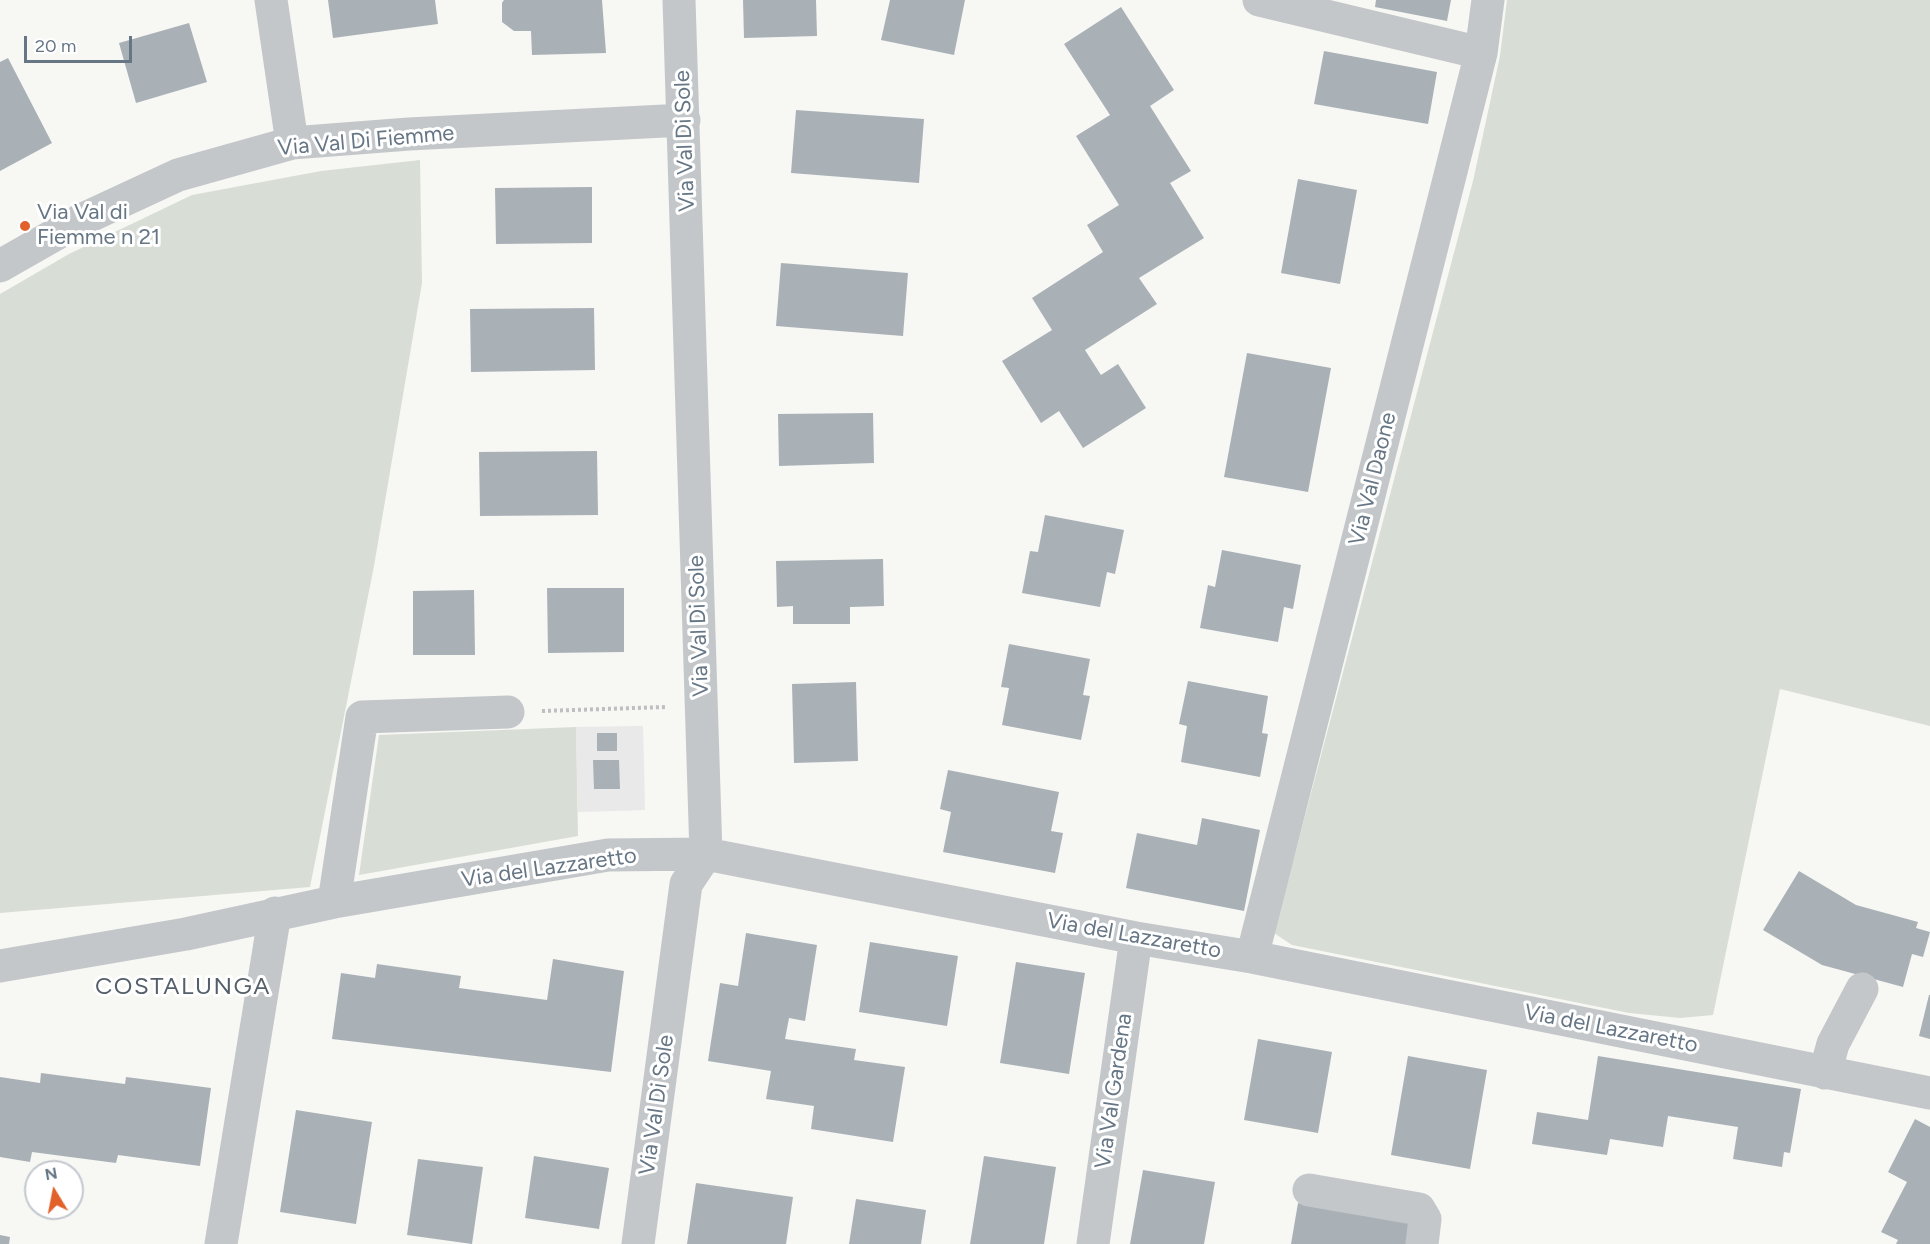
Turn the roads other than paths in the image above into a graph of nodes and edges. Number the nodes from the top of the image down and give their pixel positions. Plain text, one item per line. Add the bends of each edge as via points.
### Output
1 (271, 0) edge
2 (680, 0) edge
3 (1259, 0) edge
4 (1488, 0) edge
5 (1481, 53) junction
6 (684, 120) junction
7 (292, 143) junction
8 (0, 266) edge
9 (508, 712) road end
10 (706, 854) junction
11 (334, 902) junction
12 (275, 913) junction
13 (1136, 938) junction
14 (1252, 957) junction
15 (0, 966) edge
16 (1862, 989) dead end
17 (1825, 1073) junction
18 (1930, 1094) edge
19 (1309, 1190) dead end
20 (221, 1244) edge
21 (638, 1244) edge
22 (1093, 1244) edge
23 (1422, 1244) edge

1 - 7 street
2 - 6 street, Via Val Di Sole
3 - 5 street
4 - 5 street, Via Val Daone
5 - 14 street, Via Val Daone
6 - 7 street, Via Val Di Fiemme
6 - 10 street, Via Val Di Sole
7 - 8 street, Via Val Di Fiemme via 178,175 79,221
9 - 11 street via 362,717
10 - 11 street, Via del Lazzaretto via 608,855
10 - 13 street, Via del Lazzaretto
10 - 21 street, Via Val Di Sole via 686,884
11 - 12 street, Via del Lazzaretto
12 - 15 street, Via del Lazzaretto via 186,934
12 - 20 street
13 - 14 street, Via del Lazzaretto
13 - 22 street, Via Val Gardena
14 - 17 street, Via del Lazzaretto
16 - 17 street via 1833,1044
17 - 18 street, Via del Lazzaretto
19 - 23 street via 1419,1209 1425,1219

